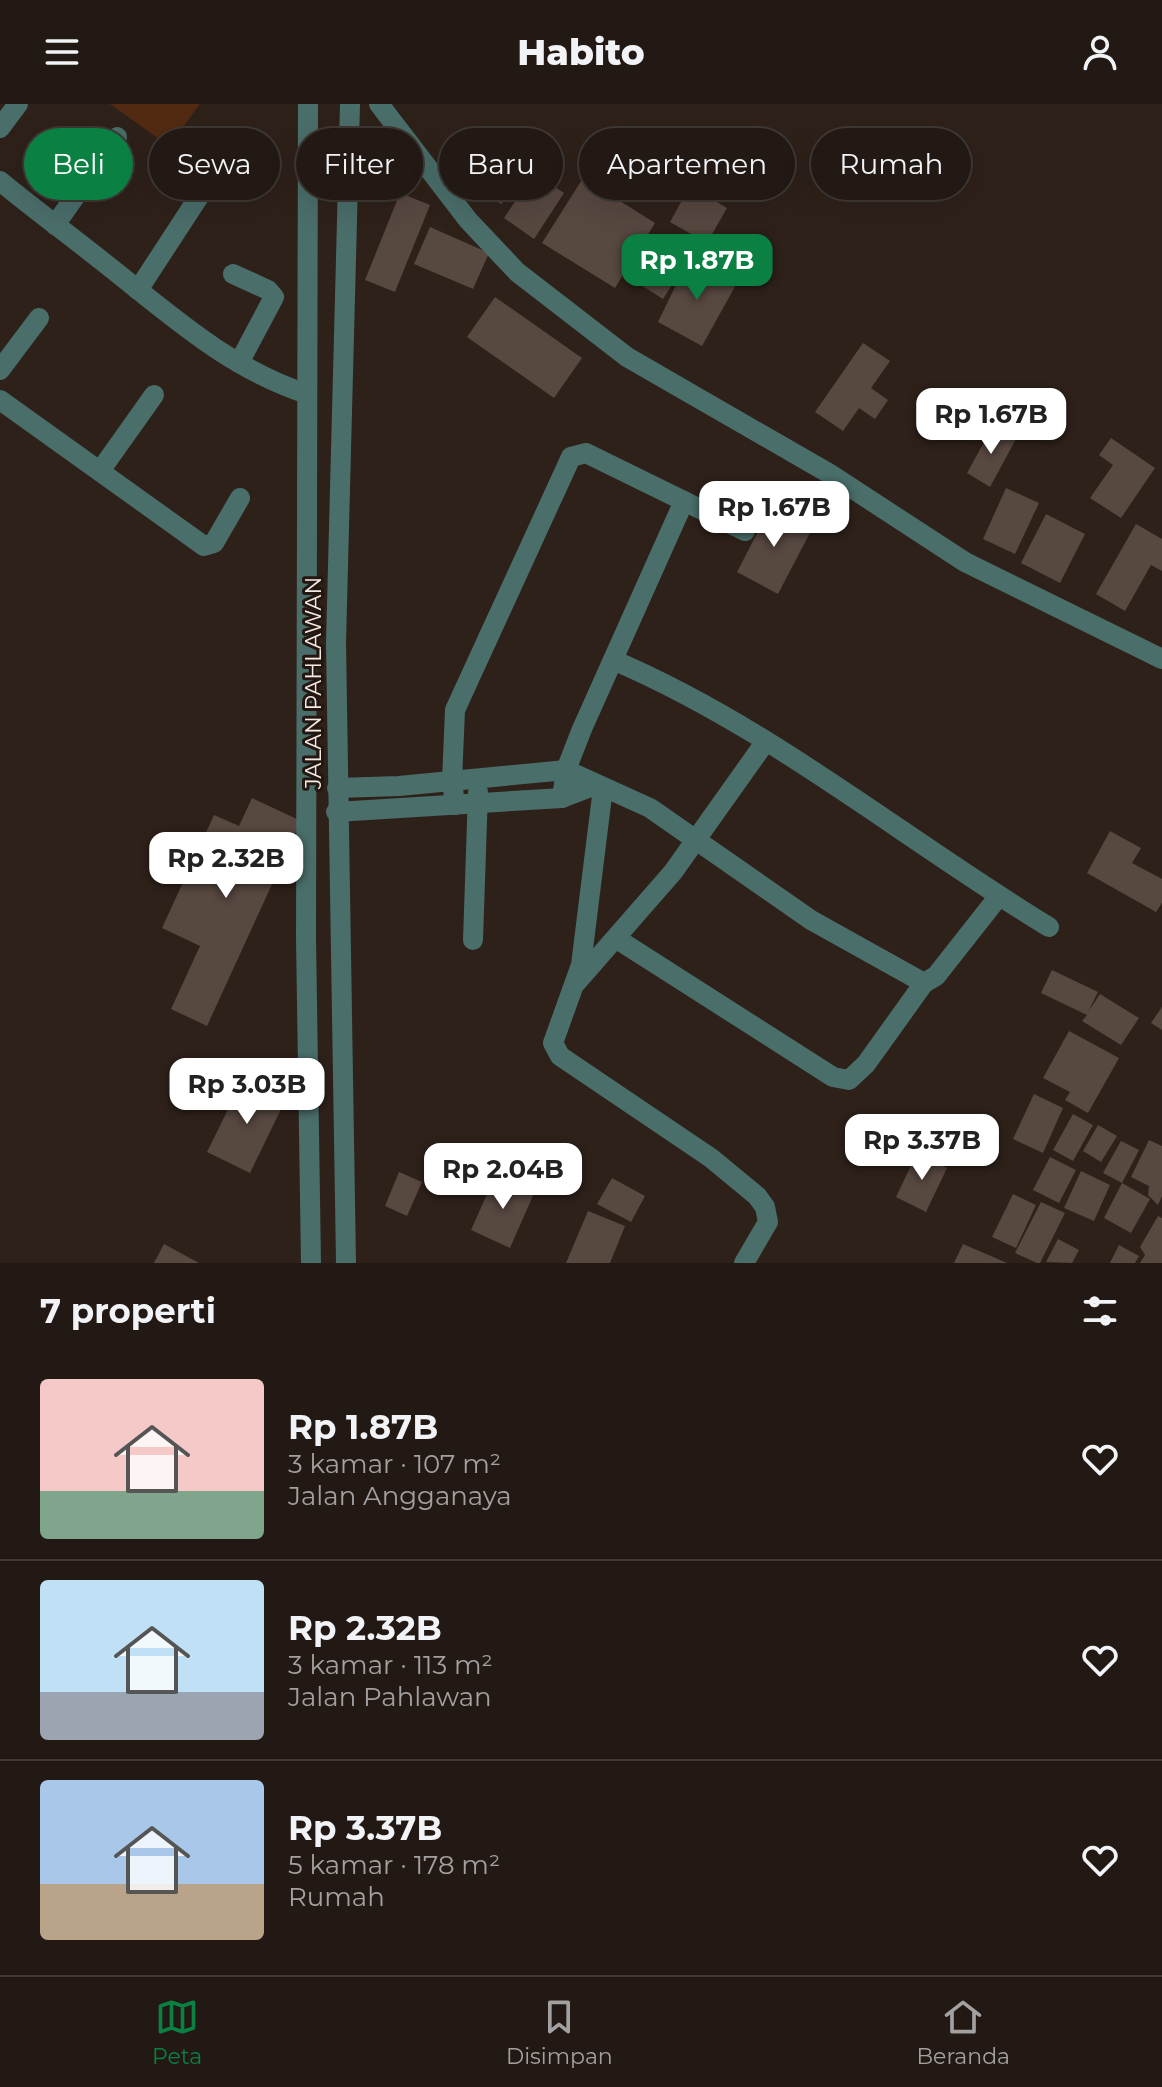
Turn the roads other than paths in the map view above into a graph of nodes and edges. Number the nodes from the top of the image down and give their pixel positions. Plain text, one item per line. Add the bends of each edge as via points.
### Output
1 (18, 104) edge
2 (308, 104) edge
3 (350, 104) edge
4 (379, 104) edge
5 (0, 128) edge
6 (350, 128) edge
7 (396, 128) edge
8 (423, 164) edge
9 (0, 181) edge
10 (73, 200) edge
11 (197, 200) edge
12 (348, 200) edge
13 (55, 225) junction
14 (233, 274) dead end
15 (138, 290) junction
16 (39, 318) dead end
17 (239, 363) junction
18 (0, 370) edge
19 (307, 394) junction
20 (154, 395) dead end
21 (0, 400) edge
22 (100, 471) junction
23 (240, 498) dead end
24 (684, 501) junction
25 (745, 531) dead end
26 (306, 638) junction
27 (336, 643) junction
28 (1162, 659) edge
29 (613, 660) junction
30 (766, 741) junction
31 (566, 770) junction
32 (479, 779) junction
33 (452, 781) junction
34 (600, 787) junction
35 (562, 798) junction
36 (337, 800) junction
37 (306, 802) junction
38 (477, 804) junction
39 (455, 805) junction
40 (695, 842) junction
41 (999, 896) junction
42 (1049, 927) dead end
43 (617, 939) junction
44 (473, 940) dead end
45 (924, 983) junction
46 (575, 984) junction
47 (341, 1262) edge
48 (311, 1263) edge
49 (744, 1263) edge

1 - 5 street
2 - 19 street, JALAN PAHLAWAN
3 - 6 street, JALAN PAHLAWAN
4 - 7 street
8 - 28 street via 517,272 627,357 830,474 965,562
9 - 13 street
10 - 13 street
11 - 15 street
12 - 27 street, JALAN PAHLAWAN
13 - 15 street
14 - 17 street via 274,297
15 - 17 street
16 - 18 street
17 - 19 street
19 - 26 street, JALAN PAHLAWAN
20 - 22 street
21 - 22 street
22 - 23 street via 204,546 214,543
24 - 25 street
24 - 29 street
24 - 33 street via 586,453 571,457 455,710
26 - 27 street
26 - 37 street, JALAN PAHLAWAN
27 - 36 street, JALAN PAHLAWAN
29 - 30 street
29 - 31 street
30 - 40 street
30 - 41 street
31 - 32 street
31 - 34 street
31 - 35 street
32 - 33 street
32 - 38 street
33 - 36 street
33 - 39 street
34 - 35 street
34 - 40 street via 650,808
34 - 46 street via 591,903
35 - 38 street
36 - 37 street
36 - 39 street
36 - 47 street, JALAN PAHLAWAN
37 - 48 street, JALAN PAHLAWAN
38 - 39 street
38 - 44 street
40 - 43 street
40 - 45 street via 811,920
41 - 42 street
41 - 45 street via 936,976
43 - 45 street via 820,1069 849,1080
43 - 46 street
46 - 49 street via 553,1043 560,1056 711,1158 757,1196 768,1222

